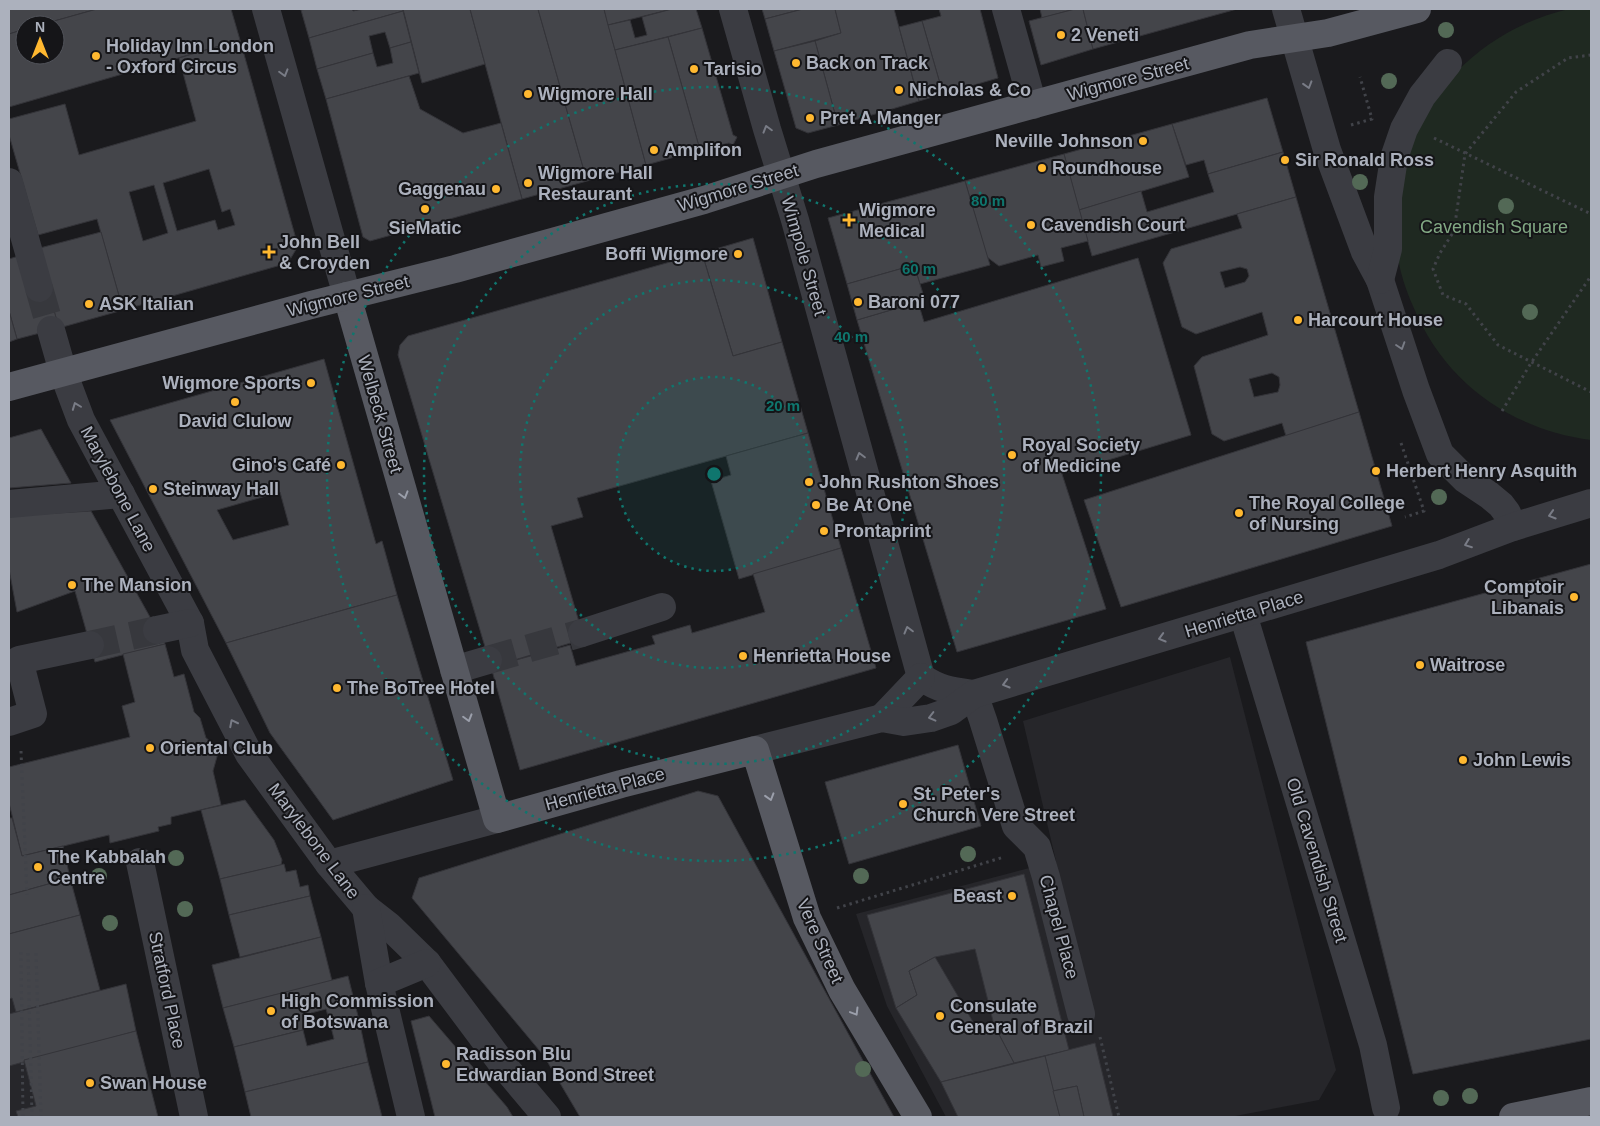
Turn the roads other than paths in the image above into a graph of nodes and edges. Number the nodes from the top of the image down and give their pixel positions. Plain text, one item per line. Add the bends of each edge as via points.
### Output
1 (266, 9) edge
2 (734, 9) edge
3 (1006, 9) edge
4 (1286, 9) edge
5 (1417, 9) edge
6 (1294, 38) junction
7 (1448, 63) dead end
8 (1033, 105) junction
9 (781, 176) junction
10 (9, 182) edge
11 (1380, 280) junction
12 (39, 288) tunnel mouth
13 (347, 296) junction
14 (51, 330) tunnel mouth
15 (63, 372) junction
16 (9, 387) edge
17 (121, 494) junction
18 (1591, 503) edge
19 (9, 504) edge
20 (1513, 527) junction
21 (662, 607) dead end
22 (1243, 614) junction
23 (190, 623) junction
24 (157, 630) tunnel mouth
25 (582, 633) tunnel mouth
26 (90, 645) tunnel mouth
27 (488, 660) tunnel mouth
28 (454, 670) junction
29 (921, 676) junction
30 (974, 694) junction
31 (882, 718) junction
32 (9, 722) edge
33 (755, 750) junction
34 (497, 819) junction
35 (140, 862) dead end
36 (329, 864) junction
37 (366, 908) junction
38 (426, 963) junction
39 (380, 983) junction
40 (1081, 1014) road end
41 (1591, 1101) edge
42 (1386, 1108) dead end
43 (194, 1117) edge
44 (411, 1117) edge
45 (546, 1117) edge
46 (918, 1117) edge
47 (1513, 1117) edge

1 -> 13 street, Welbeck Street
9 -> 2 street, Wimpole Street
3 - 8 street
4 - 6 street
5 - 6 main road via 1328,33
6 - 8 main road, Wigmore Street via 1250,45
6 -> 11 street via 1327,150 1365,252
7 - 11 street via 1422,96 1404,129 1394,158 1388,197 1388,249
8 - 9 main road, Wigmore Street
9 - 13 main road, Wigmore Street via 433,275
29 -> 9 street, Wimpole Street
10 - 12 street
11 -> 20 street via 1440,454 1465,479 1501,505
13 - 15 main road, Wigmore Street
13 -> 28 main road, Welbeck Street
14 - 15 street, Marylebone Lane
15 - 16 main road, Wigmore Street
17 -> 15 street, Marylebone Lane via 81,420
17 - 19 street
17 - 23 street, Marylebone Lane
18 -> 20 street
20 -> 22 street, Henrietta Place via 1439,555
21 - 25 street
22 -> 30 street, Henrietta Place
22 - 42 street, Old Cavendish Street via 1373,1045
23 - 24 street
36 -> 23 street, Marylebone Lane via 249,754 195,650
26 - 32 street via 19,660 33,714
27 - 28 street
28 -> 34 main road, Welbeck Street
29 - 30 street, Henrietta Place via 934,686
29 - 31 street
30 -> 31 street, Henrietta Place via 951,711 931,718 904,722
30 - 40 street, Chapel Place via 1016,826 1037,847
31 - 33 street, Henrietta Place
33 - 34 main road, Henrietta Place
33 -> 46 main road, Vere Street via 807,918 842,990
34 - 36 street, Henrietta Place
35 - 43 street, Stratford Place
36 - 37 street, Marylebone Lane
37 - 38 street, Marylebone Lane
37 - 39 street, Marylebone Lane
38 - 39 street
38 - 45 street, Marylebone Lane
39 - 44 street, Marylebone Lane
41 - 47 main road

